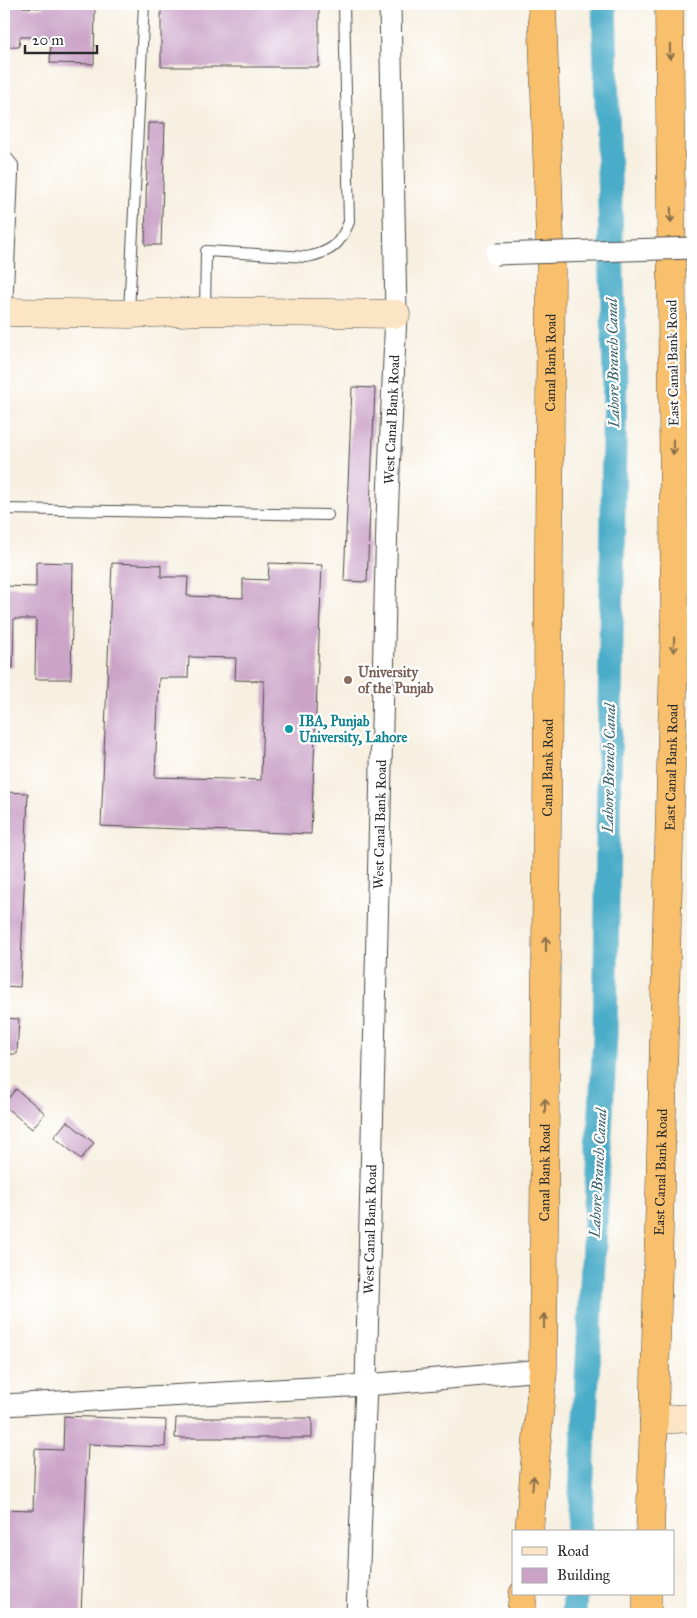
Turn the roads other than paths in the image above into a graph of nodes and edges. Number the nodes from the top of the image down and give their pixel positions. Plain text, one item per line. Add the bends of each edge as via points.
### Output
1 (144, 4) edge
2 (344, 4) edge
3 (390, 4) edge
4 (542, 4) edge
5 (669, 4) edge
6 (4, 154) edge
7 (693, 248) edge
8 (496, 254) dead end
9 (205, 311) junction
10 (5, 312) edge
11 (129, 314) junction
12 (396, 314) junction
13 (4, 509) edge
14 (328, 516) dead end
15 (684, 617) edge
16 (543, 1370) junction
17 (366, 1385) junction
18 (4, 1405) edge
19 (693, 1418) edge
20 (654, 1420) junction
21 (529, 1530) edge
22 (650, 1530) edge
23 (523, 1596) edge
24 (647, 1596) edge
25 (357, 1614) edge
26 (521, 1614) edge
27 (647, 1614) edge

1 - 11 lane
2 - 9 lane via 349,222 344,234 329,250 307,256 206,251
3 - 12 street, West Canal Bank Road
16 -> 4 highway, Canal Bank Road via 551,270
5 -> 15 highway, East Canal Bank Road
6 - 10 lane via 13,165
7 - 8 street, bridge
9 - 11 street
9 - 12 street
10 - 11 street
12 - 17 street, West Canal Bank Road via 387,519
13 - 14 lane
15 -> 20 highway, East Canal Bank Road
16 - 17 street
21 -> 16 highway, Canal Bank Road
17 - 18 street
17 - 25 street, West Canal Bank Road
19 - 20 street
20 - 22 highway, East Canal Bank Road
23 - 26 highway
24 - 27 highway

